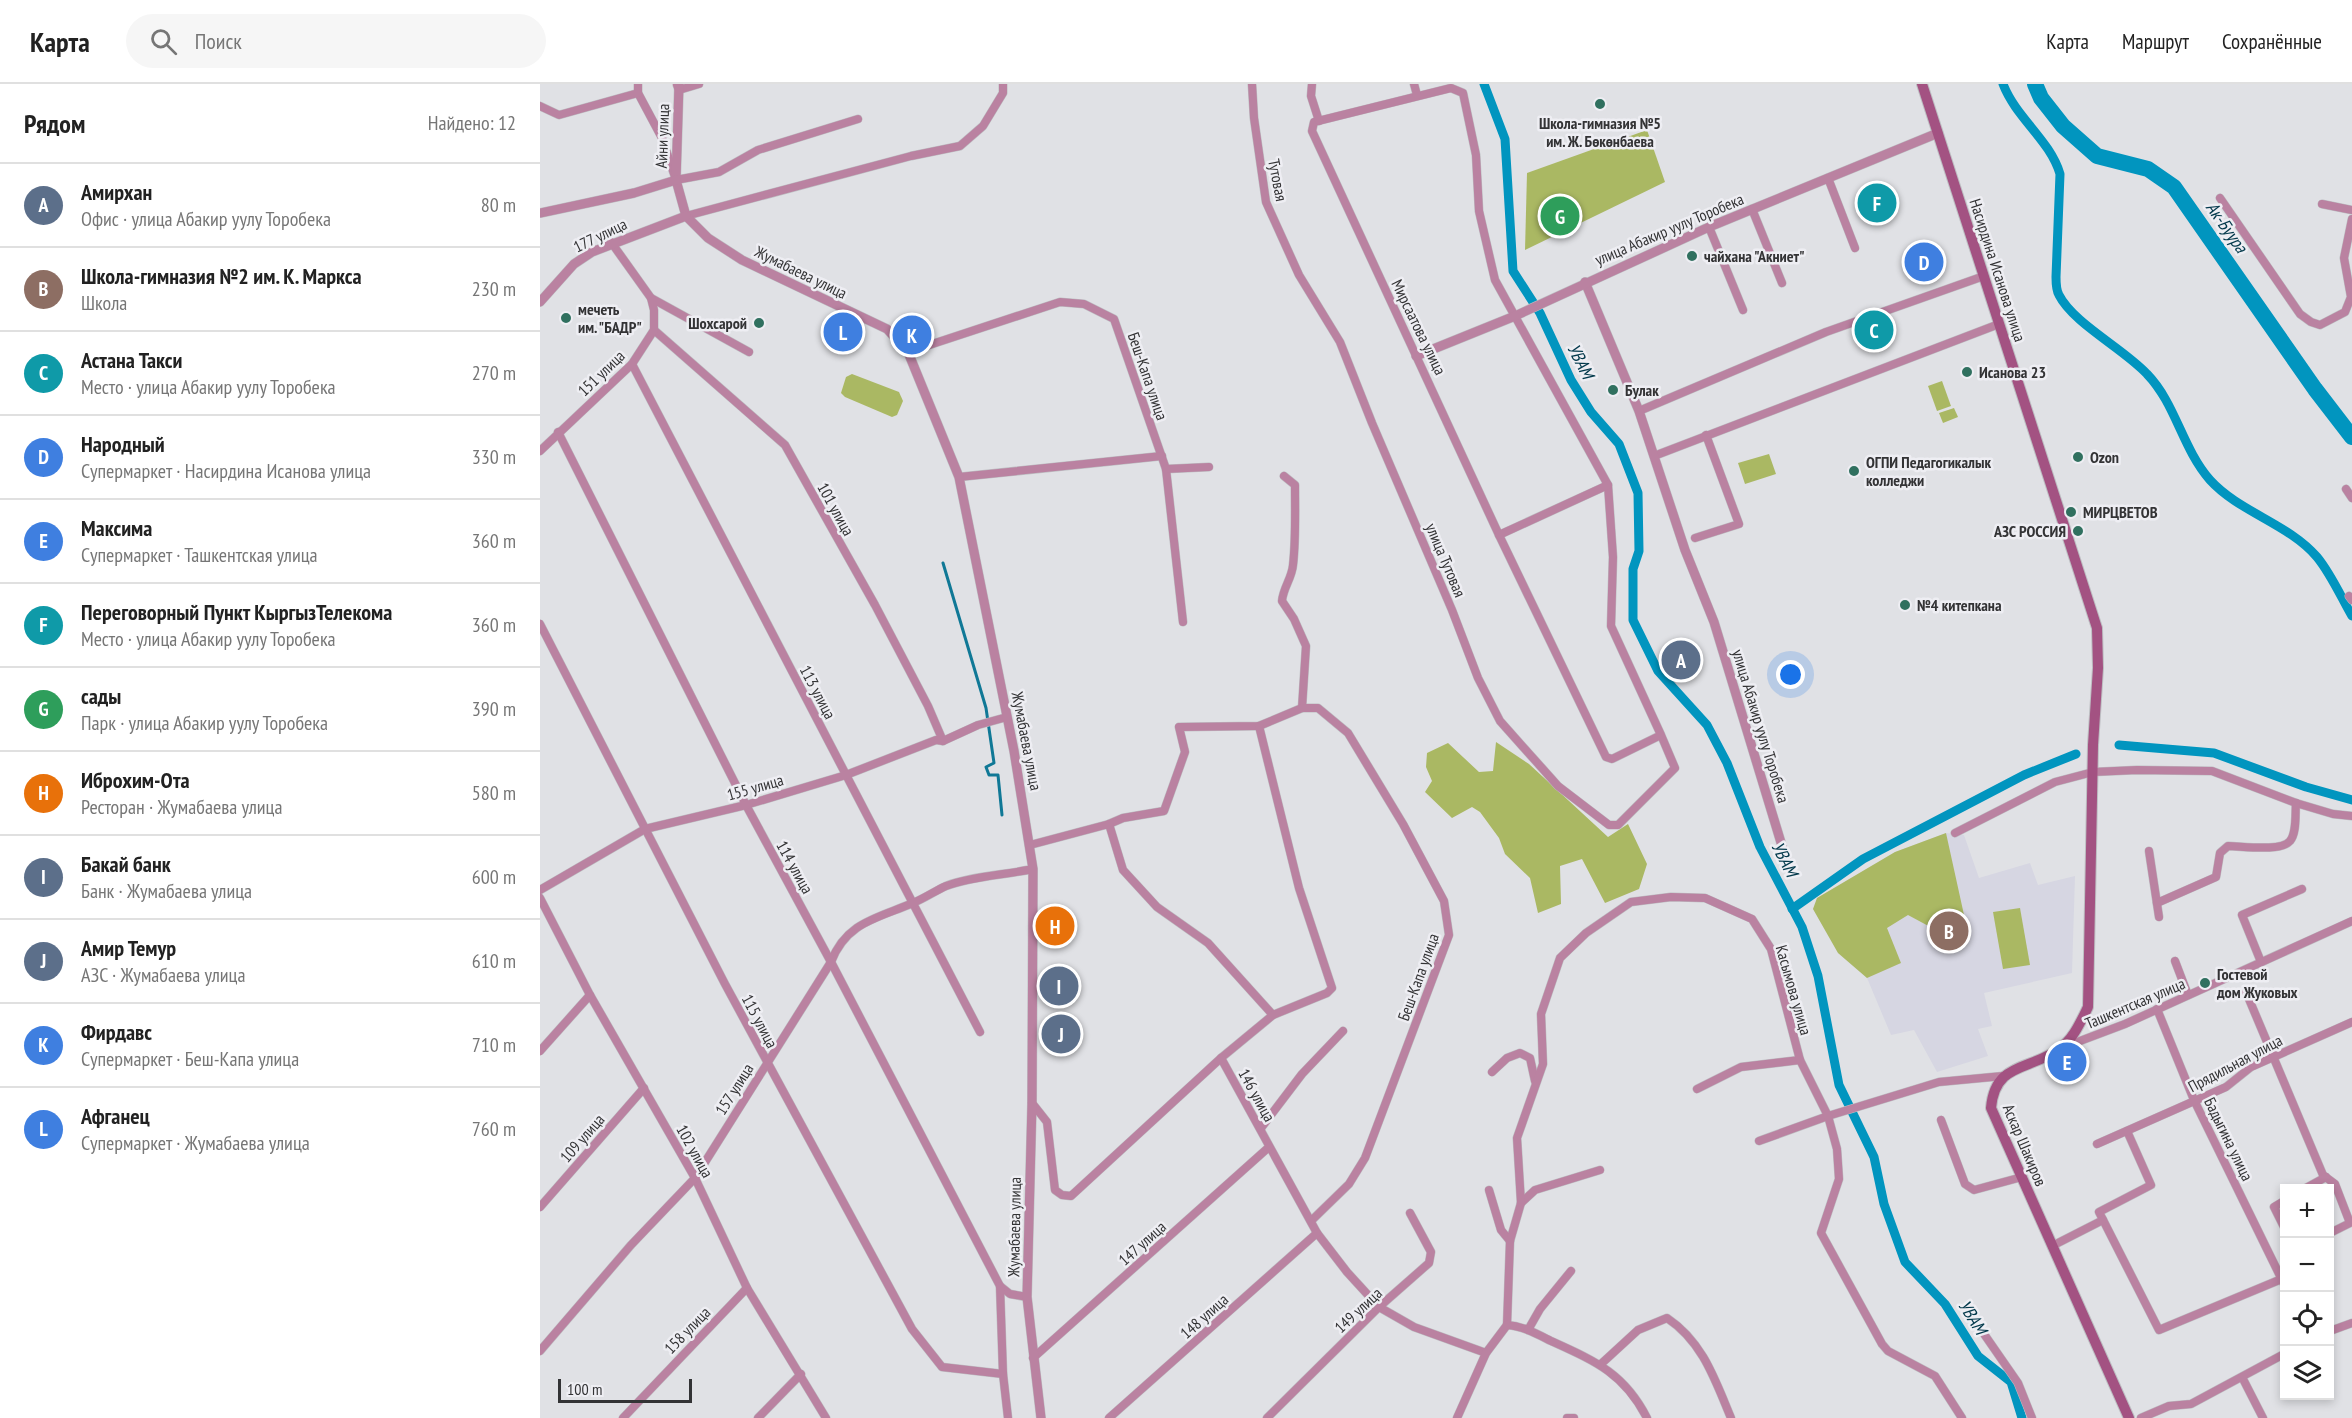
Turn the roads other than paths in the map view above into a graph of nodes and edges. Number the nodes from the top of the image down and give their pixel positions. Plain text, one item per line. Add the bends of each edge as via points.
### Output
1 (699, 84) edge
2 (1003, 84) edge
3 (1252, 84) edge
4 (1312, 84) edge
5 (1414, 84) edge
6 (1922, 84) edge
7 (678, 86) edge
8 (638, 88) edge
9 (1417, 95) junction
10 (540, 106) edge
11 (858, 119) dead end
12 (1319, 121) junction
13 (1938, 134) junction
14 (1828, 178) junction
15 (677, 185) junction
16 (2220, 198) dead end
17 (2322, 204) dead end
18 (1752, 209) junction
19 (2352, 210) edge
20 (540, 213) edge
21 (685, 213) junction
22 (2352, 219) edge
23 (1709, 227) junction
24 (611, 243) junction
25 (1855, 248) dead end
26 (1299, 275) joint
27 (1984, 276) junction
28 (1585, 282) junction
29 (1782, 283) dead end
30 (651, 298) junction
31 (540, 302) edge
32 (1743, 309) dead end
33 (1519, 314) junction
34 (1999, 324) junction
35 (654, 330) junction
36 (749, 352) dead end
37 (908, 352) junction
38 (1416, 356) junction
39 (632, 364) junction
40 (1639, 411) junction
41 (558, 432) junction
42 (1706, 435) junction
43 (540, 451) edge
44 (1162, 456) junction
45 (1654, 456) junction
46 (1209, 467) dead end
47 (1166, 470) junction
48 (1284, 476) dead end
49 (959, 477) junction
50 (1608, 485) junction
51 (2346, 489) dead end
52 (2352, 498) edge
53 (1499, 535) junction
54 (1695, 538) dead end
55 (1183, 622) dead end
56 (540, 624) edge
57 (1302, 708) junction
58 (1007, 717) junction
59 (1259, 726) junction
60 (1661, 735) junction
61 (943, 741) junction
62 (2093, 769) junction
63 (846, 775) junction
64 (2296, 803) junction
65 (746, 805) junction
66 (2352, 816) edge
67 (1109, 824) junction
68 (645, 829) junction
69 (1955, 832) dead end
70 (1030, 844) junction
71 (2150, 851) dead end
72 (1033, 869) junction
73 (1789, 869) dead end
74 (540, 890) edge
75 (2302, 890) dead end
76 (540, 898) edge
77 (913, 903) junction
78 (2157, 903) junction
79 (2159, 917) dead end
80 (2352, 921) edge
81 (2175, 961) dead end
82 (831, 962) junction
83 (2261, 962) junction
84 (2246, 992) dead end
85 (590, 995) junction
86 (2188, 995) junction
87 (2157, 1009) junction
88 (1273, 1016) junction
89 (2352, 1022) edge
90 (1343, 1031) dead end
91 (980, 1032) dead end
92 (2060, 1049) junction
93 (540, 1051) edge
94 (2273, 1056) junction
95 (1221, 1058) junction
96 (1800, 1060) junction
97 (766, 1062) junction
98 (1492, 1072) dead end
99 (2003, 1076) junction
100 (644, 1088) junction
101 (1697, 1089) dead end
102 (1535, 1092) junction
103 (2194, 1100) junction
104 (1032, 1103) junction
105 (1831, 1115) junction
106 (1941, 1120) dead end
107 (1260, 1128) junction
108 (2127, 1131) junction
109 (1759, 1140) dead end
110 (2097, 1144) dead end
111 (1269, 1147) junction
112 (1600, 1170) dead end
113 (2022, 1177) junction
114 (2326, 1177) junction
115 (695, 1178) junction
116 (2313, 1184) edge
117 (1489, 1190) dead end
118 (1521, 1203) junction
119 (2280, 1203) edge
120 (540, 1207) edge
121 (1410, 1213) dead end
122 (2280, 1219) edge
123 (2103, 1220) junction
124 (1311, 1221) junction
125 (2334, 1231) edge
126 (1317, 1233) junction
127 (1510, 1241) junction
128 (2052, 1246) junction
129 (1571, 1271) dead end
130 (2280, 1271) edge
131 (2280, 1281) edge
132 (1000, 1286) junction
133 (747, 1287) junction
134 (1027, 1297) junction
135 (1379, 1307) junction
136 (1966, 1308) dead end
137 (2352, 1323) edge
138 (1507, 1324) junction
139 (1528, 1330) junction
140 (2334, 1330) edge
141 (540, 1351) edge
142 (1486, 1353) junction
143 (2280, 1356) edge
144 (1033, 1358) junction
145 (1601, 1364) junction
146 (801, 1374) junction
147 (1003, 1374) junction
148 (2242, 1377) junction
149 (1643, 1416) edge
150 (623, 1418) edge
151 (758, 1418) edge
152 (826, 1418) edge
153 (1008, 1418) edge
154 (1041, 1418) edge
155 (1110, 1418) edge
156 (1267, 1418) edge
157 (1457, 1418) edge
158 (1567, 1418) edge
159 (1574, 1418) edge
160 (1731, 1418) edge
161 (1962, 1418) edge
162 (2032, 1418) edge
163 (2129, 1418) edge
164 (2141, 1418) edge
165 (2263, 1418) edge

1 - 7 street
2 - 21 street via 1003,93 983,126 960,146
3 - 26 street, Тутовая via 1266,202
4 - 12 street via 1311,96
5 - 9 street
6 - 13 main road, Насирдина Исанова улица
7 - 15 street, Айни улица
8 - 10 street via 558,115
8 - 15 street via 662,138
9 - 12 street
9 - 33 street via 1451,88 1463,93 1476,155 1479,211 1495,280
11 - 15 street via 758,150 719,172
12 - 38 street, Мирсаатова улица via 1314,122 1312,131
13 - 14 street, улица Абакир уулу Торобека
13 - 27 main road, Насирдина Исанова улица
14 - 18 street, улица Абакир уулу Торобека
14 - 25 street
15 - 20 street
15 - 21 street, Айни улица
16 - 22 street via 2300,314 2320,325 2345,312 2351,297 2344,258
17 - 19 street
18 - 23 street, улица Абакир уулу Торобека
18 - 29 street
21 - 24 street, 177 улица
21 - 37 street, Жумабаева улица via 708,238 742,260 887,329
23 - 28 street, улица Абакир уулу Торобека
23 - 32 street
24 - 30 street
24 - 31 street, 177 улица via 574,264
26 - 60 street, улица Тутовая via 1340,342 1478,678 1500,721 1558,786 1609,825 1622,822 1675,768
27 - 34 main road, Насирдина Исанова улица
27 - 40 street via 1826,332
28 - 33 street
28 - 40 street, улица Абакир уулу Торобека
30 - 35 street
30 - 36 street
33 - 38 street
33 - 50 street
34 - 42 street
34 - 62 main road, Насирдина Исанова улица via 2097,628
35 - 39 street, 151 улица
35 - 61 street, 101 улица via 785,445 875,605
37 - 44 street, Беш-Капа улица via 1060,302 1084,304 1114,319
37 - 49 street, Жумабаева улица
38 - 53 street, Мирсаатова улица
39 - 41 street, 151 улица
39 - 63 street, 113 улица
40 - 45 street, улица Абакир уулу Торобека
41 - 43 street, 151 улица
41 - 65 street, 114 улица
42 - 45 street
42 - 54 street via 1739,524
44 - 47 street, Беш-Капа улица
44 - 49 street
45 - 73 street, улица Абакир уулу Торобека via 1714,622
46 - 47 street
47 - 55 street, Беш-Капа улица
48 - 57 street via 1295,484 1293,568 1282,601 1306,646
49 - 58 street, Жумабаева улица
50 - 53 street
50 - 60 street via 1613,557 1611,626
51 - 52 street
53 - 60 street, Мирсаатова улица via 1606,757 1612,759
56 - 68 street, 115 улица
57 - 59 street
57 - 124 street, Беш-Капа улица via 1318,708 1348,733 1444,901 1449,935 1365,1158 1349,1184
58 - 61 street, 155 улица
58 - 70 street, Жумабаева улица
59 - 67 street via 1179,727 1185,752 1164,811
59 - 88 street via 1299,888 1332,988
61 - 63 street, 155 улица via 936,740
62 - 64 street via 2212,771
62 - 69 street via 2055,782
62 - 92 main road via 2089,997 2083,1018
63 - 65 street, 155 улица
63 - 77 street, 113 улица
64 - 66 street
64 - 78 street via 2290,842 2279,848 2228,846 2220,853 2216,877
65 - 68 street, 155 улица
65 - 82 street, 114 улица
67 - 70 street
67 - 88 street via 1123,870 1157,907 1208,943
68 - 74 street, 155 улица
68 - 97 street, 115 улица
70 - 72 street, Жумабаева улица
71 - 78 street
72 - 77 street, 157 улица via 948,885
72 - 104 street, Жумабаева улица
75 - 83 street via 2242,915
76 - 85 street, 102 улица
77 - 82 street, 157 улица via 877,915 854,930 837,946
77 - 91 street, 113 улица
78 - 79 street
80 - 83 street, Ташкентская улица
81 - 86 street
82 - 97 street, 157 улица
82 - 132 street, 114 улица
83 - 86 street, Ташкентская улица
84 - 94 street
85 - 93 street
85 - 100 street, 102 улица
86 - 87 street, Ташкентская улица
87 - 92 street, Ташкентская улица
87 - 103 street, Бадыгина улица
88 - 95 street
89 - 94 street, Прядильная улица
90 - 107 street via 1302,1074
92 - 99 main road
94 - 103 street, Прядильная улица via 2226,1087
94 - 114 street
95 - 104 street, 146 улица via 1071,1196 1055,1191 1047,1122
95 - 107 street, 146 улица
96 - 101 street via 1741,1067
96 - 102 street, Касымова улица via 1771,949 1752,920 1705,898 1671,897 1631,902 1586,933 1560,958 1541,1014 1543,1064
96 - 105 street, Касымова улица
97 - 115 street, 157 улица
97 - 147 street, 115 улица via 912,1329 930,1355 942,1367
98 - 102 street via 1507,1058 1520,1053 1530,1058 1535,1071
99 - 105 street via 1939,1082
99 - 113 main road, Аскар Шакиров via 1992,1092 1991,1108
100 - 115 street, 102 улица
100 - 120 street, 109 улица
102 - 118 street, Касымова улица via 1517,1138
103 - 108 street, Прядильная улица
103 - 130 street, Бадыгина улица
104 - 134 street, Жумабаева улица
105 - 109 street
105 - 161 street, Касымова улица via 1839,1179 1821,1233 1882,1344 1935,1377
106 - 113 street via 1965,1184 1974,1190
107 - 111 street, 146 улица
108 - 110 street, Прядильная улица
108 - 123 street via 2151,1185 2099,1212
111 - 124 street, 146 улица
111 - 144 street, 147 улица
112 - 118 street via 1535,1190
113 - 128 main road, Аскар Шакиров
114 - 116 street
114 - 125 street via 2335,1184 2350,1223
115 - 133 street, 102 улица
115 - 141 street, 157 улица
117 - 127 street via 1501,1230
118 - 127 street, Касымова улица
119 - 122 street via 2274,1207
121 - 135 street, 149 улица via 1431,1252 1429,1263
123 - 128 street
123 - 131 street, Бадыгина улица via 2159,1330
124 - 126 street, 146 улица
126 - 135 street, 146 улица
126 - 155 street, 148 улица
127 - 138 street, Касымова улица
128 - 163 main road, Аскар Шакиров
129 - 139 street
132 - 134 street via 1010,1294
132 - 147 street
133 - 146 street, 102 улица
133 - 150 street, 158 улица
134 - 144 street, Жумабаева улица
135 - 142 street, 146 улица via 1414,1327
135 - 156 street, 149 улица
136 - 162 street via 2018,1383
137 - 140 street
138 - 139 street
138 - 142 street
139 - 145 street
142 - 157 street
143 - 148 street
144 - 154 street, Жумабаева улица
145 - 149 street via 1632,1394
145 - 160 street via 1638,1330 1667,1318 1682,1328 1702,1353
146 - 151 street
146 - 152 street, 102 улица
147 - 153 street
148 - 164 street via 2191,1404 2169,1406
148 - 165 street
158 - 159 street

